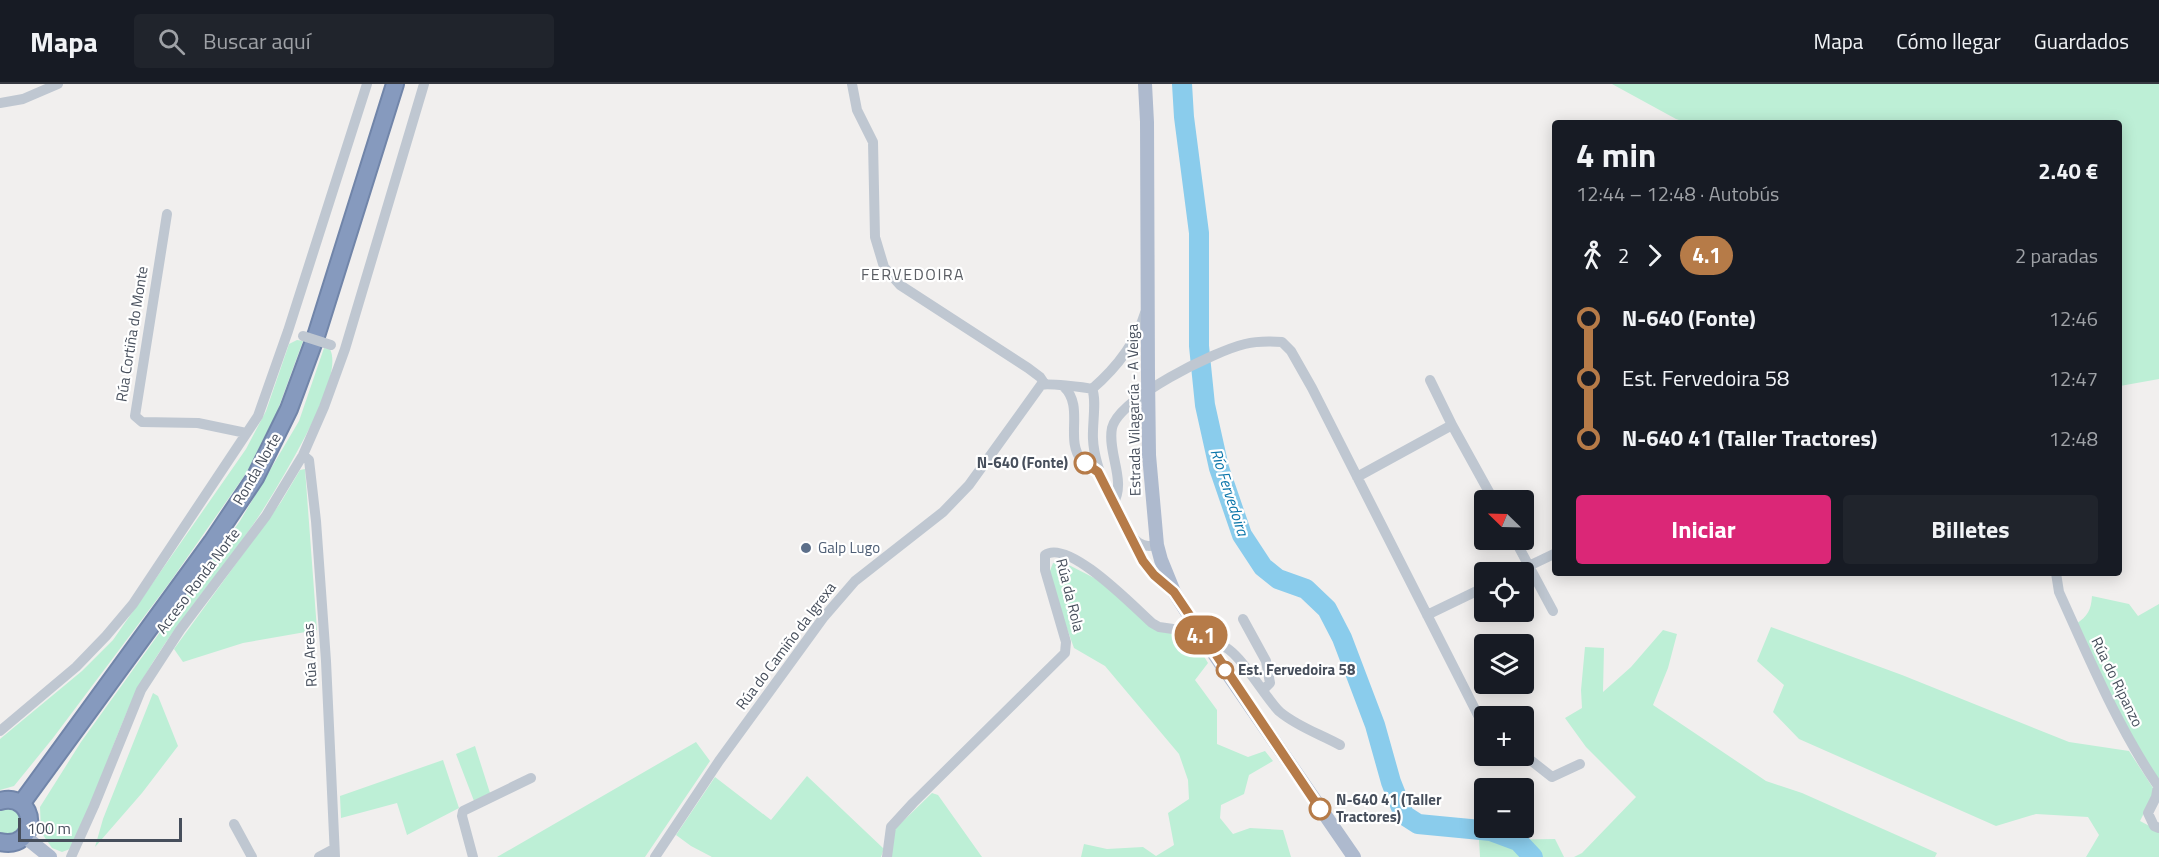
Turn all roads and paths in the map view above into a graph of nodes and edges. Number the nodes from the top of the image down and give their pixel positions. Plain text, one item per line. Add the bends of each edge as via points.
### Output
1 (58, 84) edge
2 (367, 84) edge
3 (395, 84) edge
4 (424, 84) edge
5 (852, 84) edge
6 (1145, 84) edge
7 (0, 103) edge
8 (167, 214) dead end
9 (1149, 289) junction
10 (288, 332) junction
11 (345, 350) junction
12 (1431, 380) dead end
13 (1044, 383) junction
14 (1064, 387) junction
15 (1088, 388) junction
16 (1075, 410) junction
17 (1452, 425) junction
18 (246, 433) junction
19 (303, 455) junction
20 (1098, 472) junction
21 (1357, 477) junction
22 (1488, 490) edge
23 (1113, 504) junction
24 (1132, 537) junction
25 (1157, 545) junction
26 (1552, 555) edge
27 (1534, 564) edge
28 (1534, 575) edge
29 (2056, 576) edge
30 (1174, 592) junction
31 (1474, 592) edge
32 (1553, 611) dead end
33 (1427, 615) junction
34 (1243, 619) dead end
35 (1196, 626) junction
36 (1210, 648) junction
37 (1263, 690) junction
38 (1474, 709) edge
39 (0, 731) edge
40 (1340, 746) dead end
41 (1534, 763) edge
42 (1580, 764) dead end
43 (531, 778) dead end
44 (0, 801) edge
45 (21, 804) junction
46 (234, 824) dead end
47 (2159, 828) edge
48 (24, 836) junction
49 (0, 842) edge
50 (334, 853) edge
51 (50, 857) edge
52 (71, 857) edge
53 (252, 857) edge
54 (319, 857) edge
55 (473, 857) edge
56 (655, 857) edge
57 (887, 857) edge
58 (1354, 857) edge

1 - 7 street via 23,99
2 - 10 street
3 - 45 highway, Ronda Norte via 290,410 255,478
4 - 11 street, Acceso Ronda Norte
5 - 13 street via 857,110 873,142 875,237 884,267 900,285 1028,368
6 - 9 main road, Estrada Vilagarcía - A Veiga
8 - 18 street, Rúa Cortiña do Monte via 135,416 142,422 198,423
9 - 15 street via 1137,334 1115,365
9 - 25 main road, Estrada Vilagarcía - A Veiga, bridge via 1149,455
10 - 11 street, bridge
10 - 18 street via 258,416
11 - 19 street, Acceso Ronda Norte
12 - 17 street
13 - 14 street
13 - 56 street, Rúa do Camiño da Igrexa via 969,486 943,512 855,581 823,618
14 - 15 street
14 - 16 street via 1071,394
15 - 16 street
15 - 20 street via 1094,398 1093,439
16 - 20 street via 1078,455
17 - 21 street
17 - 22 street
18 - 39 street via 120,620 76,668
19 - 50 street, Rúa Areas via 309,460 316,521
19 - 52 street, Acceso Ronda Norte via 266,516 180,630 141,690
20 - 23 street
21 - 23 street via 1291,351 1282,342 1261,341 1193,364 1128,406 1112,429 1119,494
21 - 33 street
23 - 24 street
24 - 25 street via 1146,546
24 - 30 street via 1148,568
25 - 30 main road, Estrada Vilagarcía - A Veiga
26 - 27 street
28 - 32 street
29 - 47 street, Rúa do Ripanzo via 2059,592 2109,704 2158,786 2148,813
30 - 35 main road, Estrada Vilagarcía - A Veiga
31 - 33 street
33 - 38 street
34 - 37 street via 1266,661 1270,683
35 - 36 main road, Estrada Vilagarcía - A Veiga
35 - 57 street, Rúa da Rola via 1187,631 1159,627 1092,569 1054,552 1044,555 1066,642 1065,653 891,827
36 - 37 street via 1223,646
36 - 58 main road, Estrada Vilagarcía - A Veiga
37 - 40 street via 1293,722
41 - 42 street via 1552,777
43 - 55 street via 464,811
44 - 45 highway
45 - 48 highway via 29,816
46 - 53 street
48 - 49 highway via 13,843
48 - 51 main road
50 - 54 street

